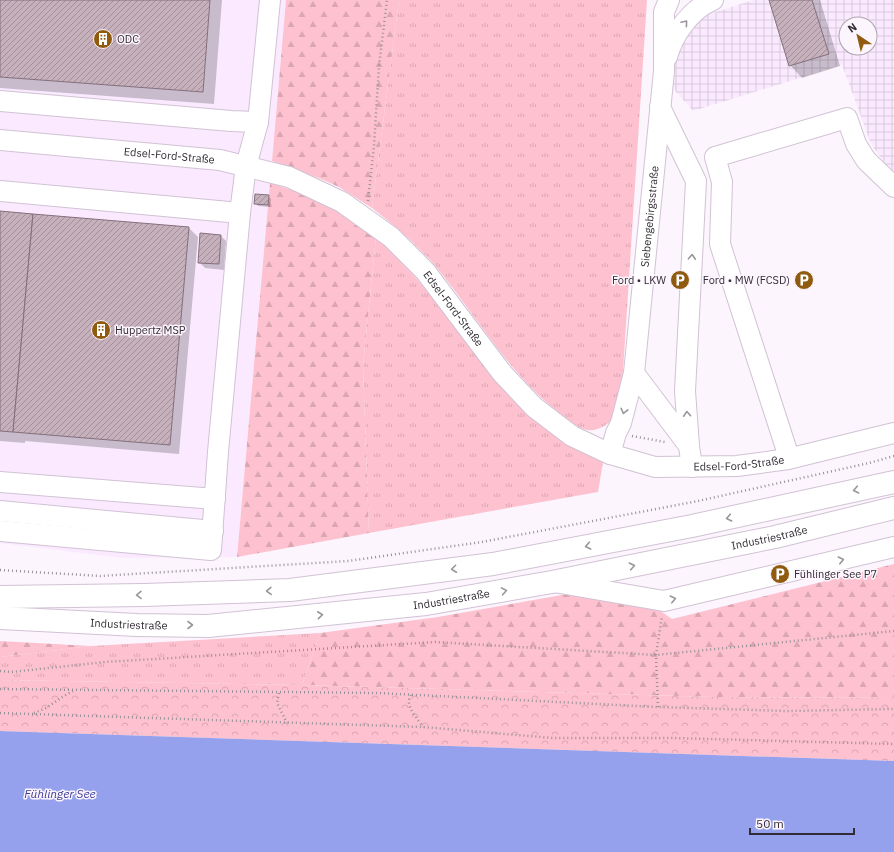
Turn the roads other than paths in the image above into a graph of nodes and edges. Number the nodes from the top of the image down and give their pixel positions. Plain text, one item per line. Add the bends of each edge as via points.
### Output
1 (270, 0) edge
2 (669, 0) edge
3 (713, 0) edge
4 (664, 71) junction
5 (0, 101) edge
6 (660, 107) junction
7 (258, 122) junction
8 (0, 140) edge
9 (246, 166) junction
10 (894, 187) edge
11 (0, 192) edge
12 (240, 213) junction
13 (634, 373) junction
14 (894, 433) edge
15 (689, 446) junction
16 (610, 454) junction
17 (788, 459) junction
18 (692, 467) junction
19 (0, 482) edge
20 (894, 482) edge
21 (215, 499) junction
22 (894, 508) edge
23 (0, 511) edge
24 (0, 531) edge
25 (212, 531) junction
26 (894, 547) edge
27 (552, 582) junction
28 (0, 602) edge
29 (137, 625) junction
30 (0, 633) edge

1 - 7 street
2 - 4 street via 664,12
4 -> 3 street via 668,52 679,29 694,11
4 - 6 street, Siebengebirgsstraße
5 - 7 street
6 - 13 street, Siebengebirgsstraße
15 -> 6 street via 685,391 696,181
7 - 9 street
8 - 9 street, Edsel-Ford-Straße via 220,160
9 - 12 street
9 - 16 street, Edsel-Ford-Straße via 288,177 342,202 391,237 426,271 502,372 534,406 572,436
10 - 17 street via 866,160 856,144 847,118 715,158 722,182 720,244
11 - 12 street
12 - 21 street
13 - 15 street
13 -> 16 street, Siebengebirgsstraße via 622,423
14 - 17 street, Edsel-Ford-Straße
15 - 18 street
16 - 18 street, Edsel-Ford-Straße via 655,467
17 - 18 street, Edsel-Ford-Straße via 737,466
19 - 21 street
20 -> 28 highway, Industriestraße via 692,526 493,564 290,590
21 - 25 street
27 -> 22 highway, Industriestraße via 775,537
23 - 25 street
24 - 25 street via 211,550
27 -> 26 street via 664,601
29 -> 27 highway, Industriestraße via 208,626 403,607
28 - 29 highway, Industriestraße
29 - 30 highway via 76,634

